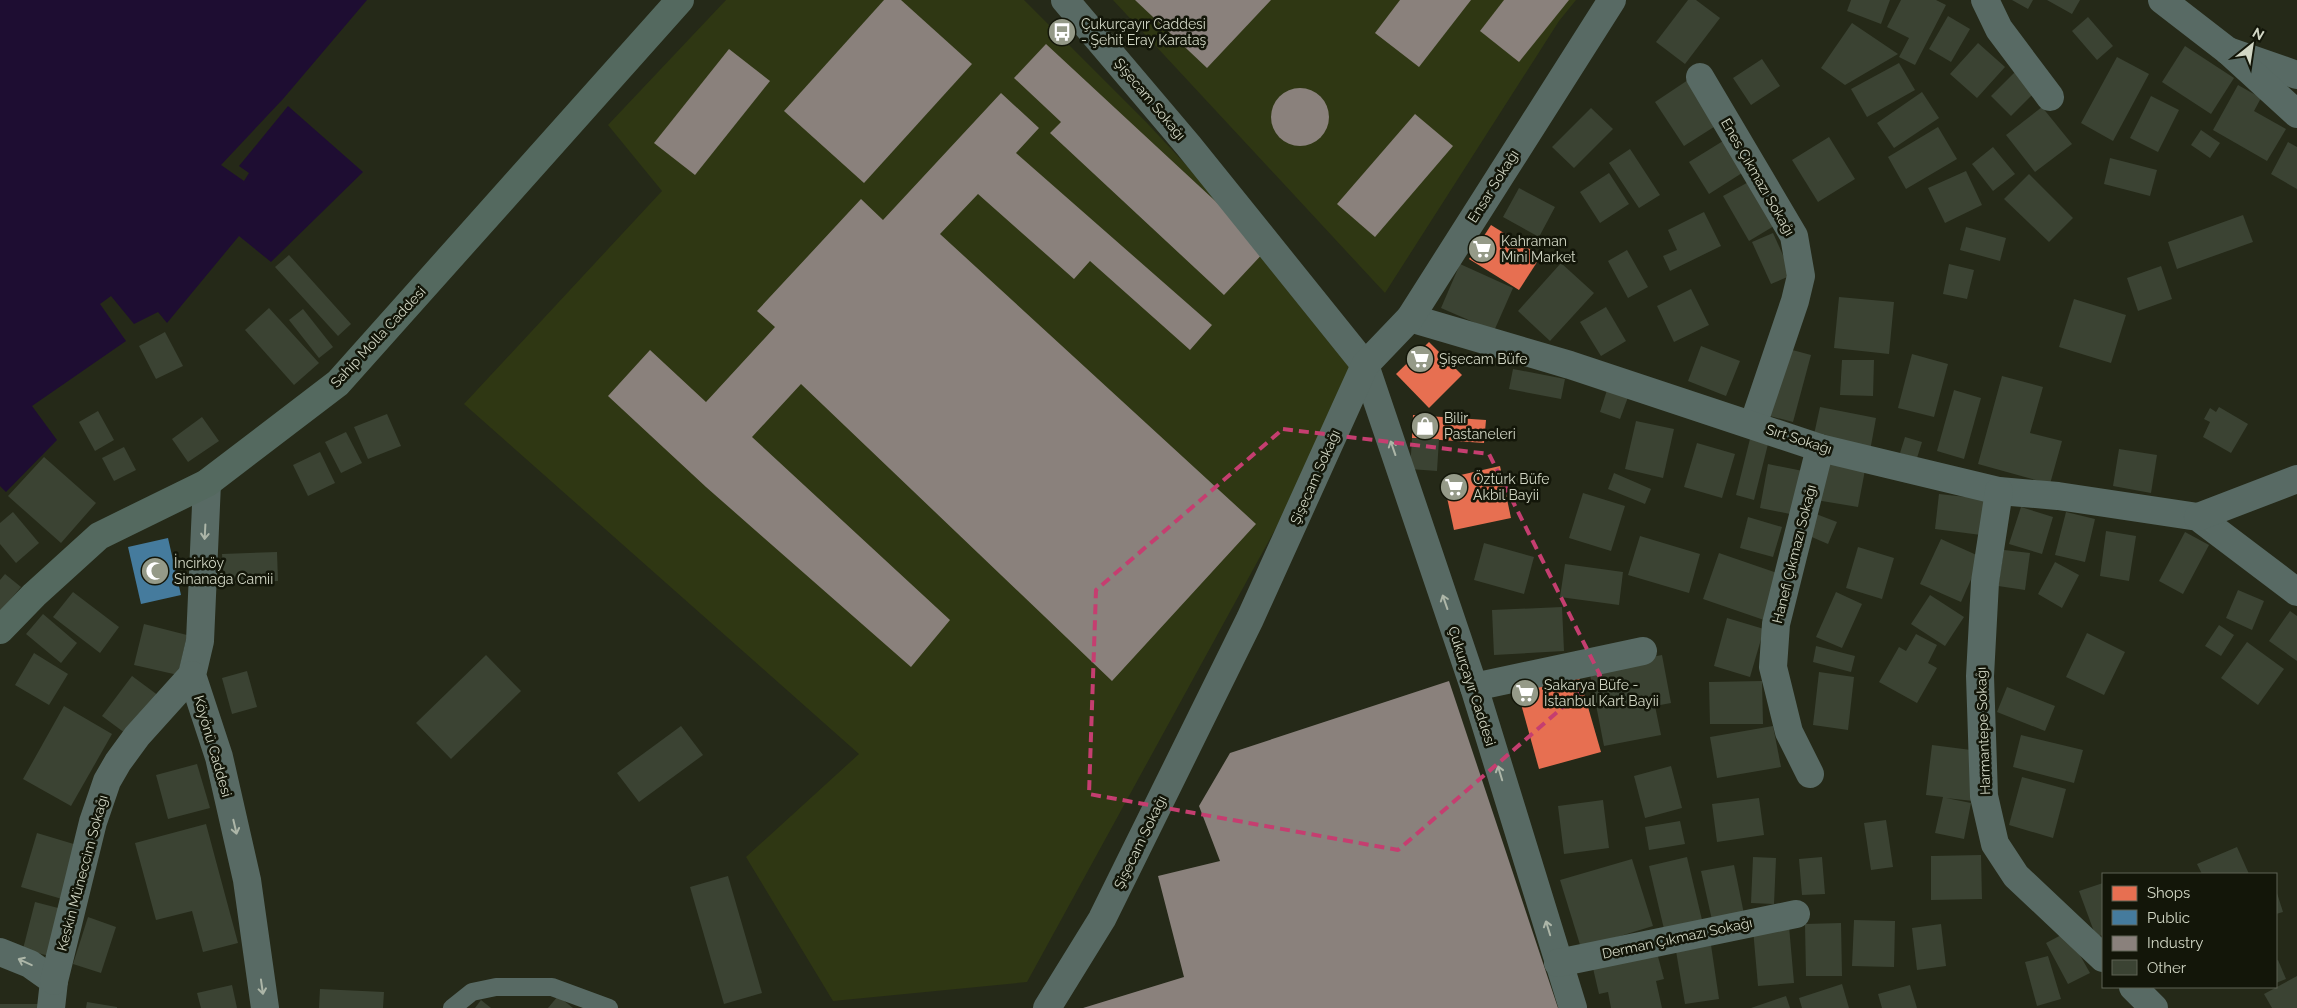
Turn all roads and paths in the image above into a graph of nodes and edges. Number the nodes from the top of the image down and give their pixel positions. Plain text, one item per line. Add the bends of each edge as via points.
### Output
1 (680, 0) edge
2 (1065, 0) edge
3 (1612, 0) edge
4 (1985, 0) edge
5 (2162, 0) edge
6 (2228, 51) junction
7 (2297, 74) edge
8 (1700, 77) dead end
9 (2050, 97) dead end
10 (2297, 114) edge
11 (1410, 318) junction
12 (1365, 365) junction
13 (1753, 425) junction
14 (1820, 448) junction
15 (2297, 479) edge
16 (207, 483) junction
17 (1999, 491) junction
18 (2198, 517) junction
19 (2297, 592) edge
20 (0, 630) edge
21 (1644, 651) dead end
22 (192, 675) junction
23 (1474, 688) junction
24 (1810, 774) dead end
25 (1796, 914) dead end
26 (0, 952) edge
27 (2102, 957) edge
28 (1558, 963) junction
29 (54, 982) junction
30 (2134, 988) edge
31 (51, 1008) edge
32 (265, 1008) edge
33 (452, 1008) edge
34 (609, 1008) edge
35 (1047, 1008) edge
36 (1573, 1008) edge
37 (2154, 1008) edge

1 - 16 main road, Sahip Molla Caddesi via 338,383
2 - 12 street, Şişecam Sokağı via 1188,144
3 - 11 street, Ensar Sokağı
4 - 9 street via 1999,30
5 - 6 street
6 - 7 street
6 - 10 street
8 - 13 street, Enes Çıkmazı Sokağı via 1794,236 1802,276
11 - 12 street, Ensar Sokağı
11 - 13 street, Sırt Sokağı via 1570,365
23 -> 12 street, Çukurçayır Caddesi
12 - 35 street, Şişecam Sokağı via 1250,619 1102,919
13 - 14 street, Sırt Sokağı
14 - 17 street, Sırt Sokağı
14 - 24 street, Hanefi Çıkmazı Sokağı via 1776,624 1773,667 1789,732
15 - 18 street
16 - 20 main road, Sahip Molla Caddesi via 99,536 34,594
16 -> 22 street via 200,641
17 - 18 street, Sırt Sokağı via 2058,496
17 - 27 street, Harmantepe Sokağı via 1985,582 1980,676 1984,796 1995,844 2016,876
18 - 19 street
21 - 23 street
22 - 29 street, Keskin Müneccim Sokağı via 137,736 107,781 93,822
22 -> 32 street, Köyönü Caddesi via 219,757 247,880
28 -> 23 street, Çukurçayır Caddesi
25 - 28 street, Derman Çıkmazı Sokağı
29 -> 26 street via 30,964
28 - 36 street, Çukurçayır Caddesi
29 - 31 street, Keskin Müneccim Sokağı
30 - 37 street
33 - 34 lane via 472,992 496,987 552,987

